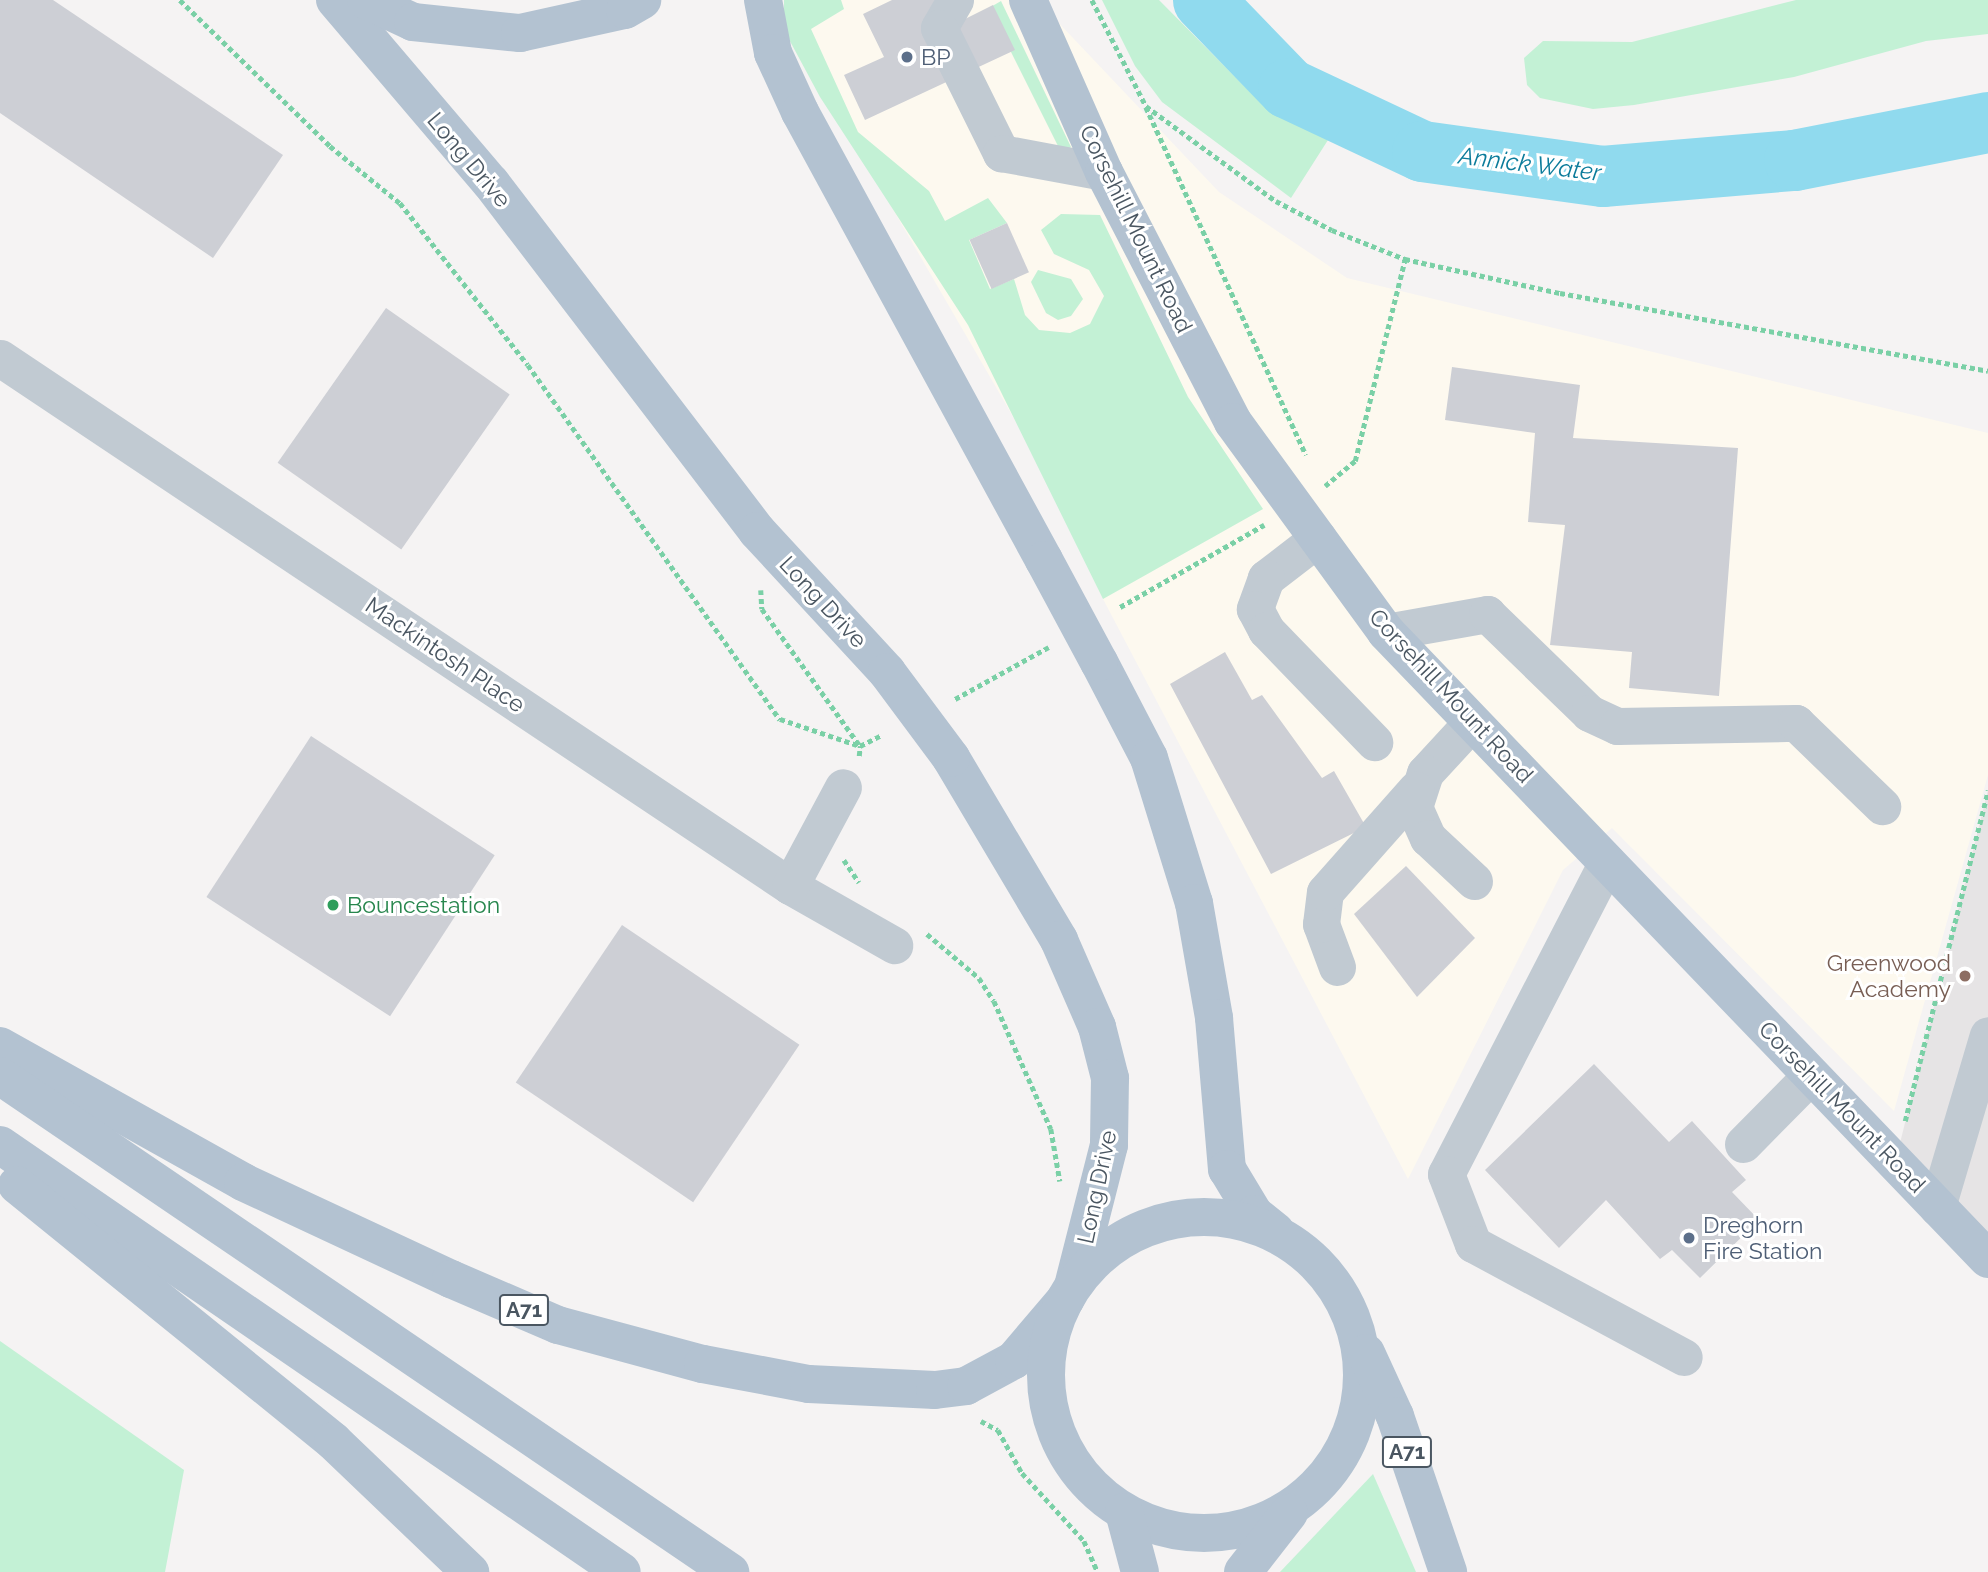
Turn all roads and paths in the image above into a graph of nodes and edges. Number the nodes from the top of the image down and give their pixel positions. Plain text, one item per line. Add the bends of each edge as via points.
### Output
1 (180, 0) edge
2 (335, 0) edge
3 (366, 0) edge
4 (642, 0) edge
5 (763, 0) edge
6 (955, 0) edge
7 (1028, 0) edge
8 (1091, 0) edge
9 (1146, 106) junction
10 (1104, 173) junction
11 (0, 358) edge
12 (1988, 371) edge
13 (1310, 463) dead end
14 (1315, 476) dead end
15 (1321, 488) dead end
16 (757, 531) junction
17 (1318, 538) junction
18 (1386, 632) junction
19 (1062, 640) dead end
20 (955, 699) dead end
21 (1472, 722) junction
22 (882, 735) dead end
23 (1374, 742) dead end
24 (860, 746) junction
25 (850, 778) joint
26 (1416, 789) junction
27 (1988, 790) edge
28 (1882, 806) dead end
29 (842, 846) dead end
30 (1607, 862) junction
31 (1474, 881) dead end
32 (790, 886) junction
33 (870, 892) dead end
34 (905, 935) joint
35 (1337, 967) dead end
36 (1988, 1035) edge
37 (0, 1046) edge
38 (1811, 1075) junction
39 (0, 1076) edge
40 (1743, 1144) dead end
41 (0, 1145) edge
42 (1895, 1163) junction
43 (0, 1172) edge
44 (1060, 1195) dead end
45 (1937, 1207) junction
46 (1280, 1236) junction
47 (1988, 1259) edge
48 (1068, 1294) junction
49 (1358, 1335) junction
50 (1684, 1357) dead end
51 (971, 1422) dead end
52 (1295, 1506) junction
53 (1124, 1512) junction
54 (470, 1572) edge
55 (622, 1572) edge
56 (730, 1572) edge
57 (1098, 1572) edge
58 (1140, 1572) edge
59 (1243, 1572) edge
60 (1448, 1572) edge

1 - 24 path via 330,146 400,203 528,365 780,719
2 - 16 main road, Long Drive via 491,183
3 - 4 main road via 413,22 520,33 625,10
5 - 46 main road, bridge via 773,53 800,112 1149,758 1195,903 1213,1018 1227,1169 1254,1214
6 - 10 street via 939,28 1001,153
7 - 10 main road, Corsehill Mount Road
8 - 9 path
9 - 12 path via 1276,201 1405,259
9 - 13 path
10 - 17 main road, Corsehill Mount Road via 1233,422
11 - 32 street, Mackintosh Place
14 - 15 path
16 - 24 path via 762,609
16 - 48 main road, Long Drive, bridge via 887,671 951,758 1059,940 1097,1027 1110,1078 1109,1145
17 - 18 main road, Corsehill Mount Road
17 - 23 street via 1266,578 1255,608 1266,630
18 - 21 main road, Corsehill Mount Road
18 - 28 street via 1487,614 1590,713 1617,726 1770,718 1796,723
19 - 20 path
21 - 26 street
21 - 30 main road, Corsehill Mount Road
22 - 24 path
24 - 25 path
25 - 32 street
26 - 31 street via 1417,823
26 - 35 street via 1325,891 1321,924
27 - 42 path
29 - 33 path via 855,877
30 - 38 main road, Corsehill Mount Road
30 - 50 street via 1446,1174 1473,1244
32 - 34 street, Mackintosh Place
34 - 44 path via 945,945 994,1001 1051,1129
36 - 45 street
37 - 48 main road, A71 via 243,1182 451,1279 558,1325 704,1364 808,1384 935,1390 966,1386 1014,1360
38 - 40 street
38 - 42 main road, Corsehill Mount Road
39 - 56 main road
41 - 55 main road
42 - 45 main road, Corsehill Mount Road
43 - 54 main road via 332,1441
45 - 47 main road, Corsehill Mount Road
46 - 48 main road via 1205,1216 1166,1221 1129,1236
46 - 49 main road via 1315,1261 1341,1295
48 - 53 main road, Long Drive via 1049,1351 1052,1418 1068,1455 1092,1487
49 - 52 main road via 1363,1383 1354,1430 1330,1472
49 - 60 main road, A71 via 1395,1416
51 - 57 path via 983,1421 998,1430 1022,1473 1084,1541
52 - 53 main road, Long Drive via 1255,1526 1210,1534 1166,1529
52 - 59 main road
53 - 58 main road

